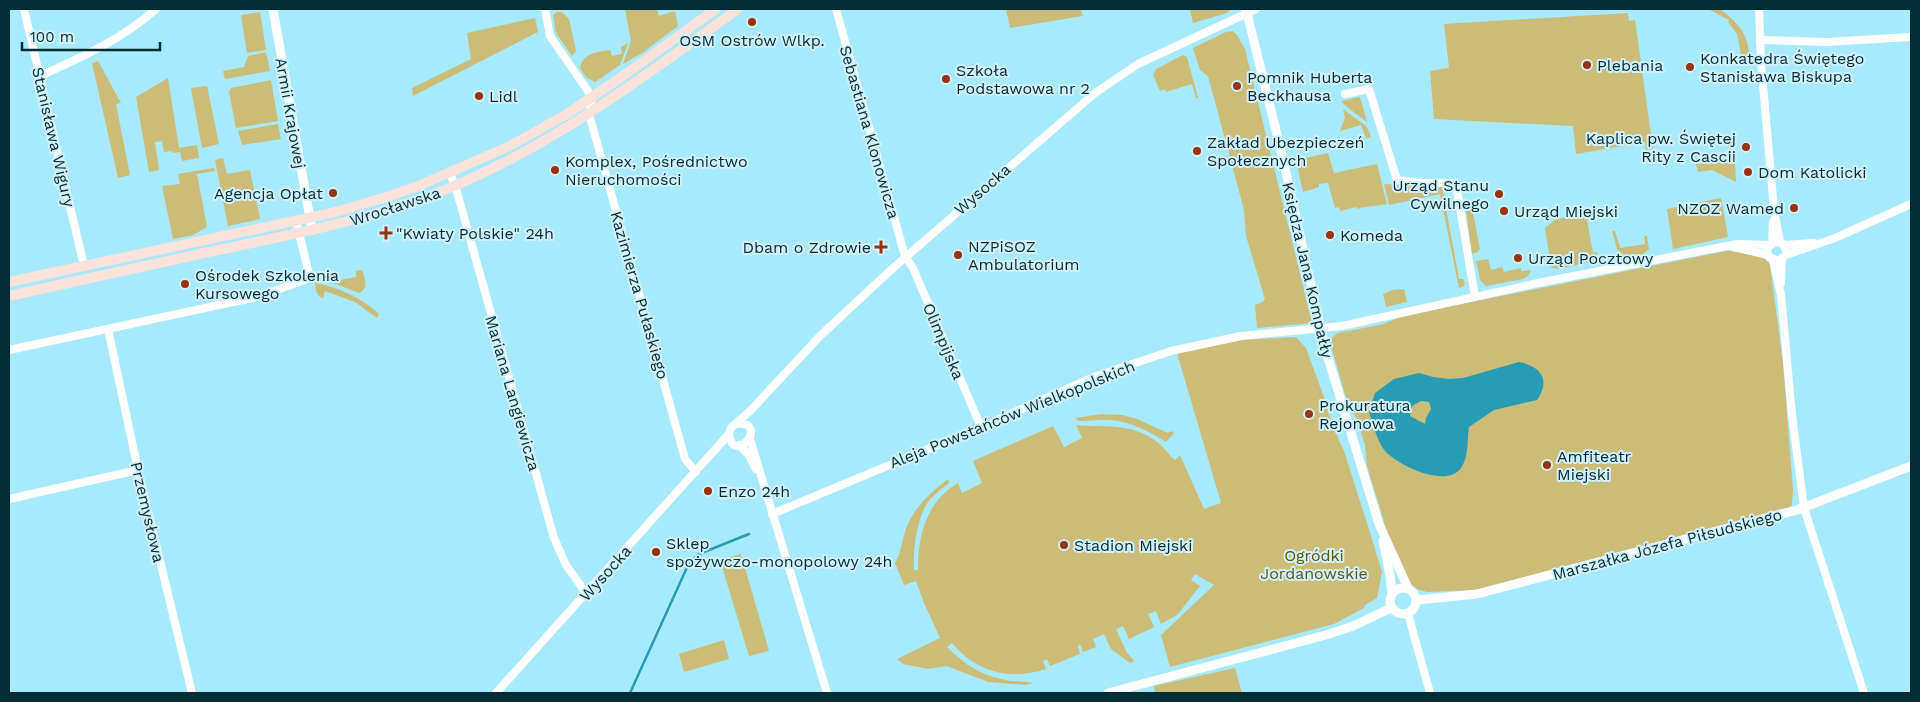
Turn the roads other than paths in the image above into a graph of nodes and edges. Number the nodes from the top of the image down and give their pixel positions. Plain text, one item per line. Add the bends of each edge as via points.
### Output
1 (24, 9) edge
2 (156, 9) edge
3 (273, 9) edge
4 (545, 9) edge
5 (716, 9) edge
6 (738, 9) edge
7 (836, 9) edge
8 (1256, 9) edge
9 (1759, 9) edge
10 (1246, 11) edge
11 (1911, 37) edge
12 (1760, 40) junction
13 (40, 76) junction
14 (1345, 94) dead end
15 (592, 97) junction
16 (589, 114) junction
17 (450, 173) junction
18 (455, 186) junction
19 (1911, 204) edge
20 (309, 218) junction
21 (296, 221) junction
22 (312, 230) junction
23 (299, 233) junction
24 (1823, 242) junction
25 (1777, 244) junction
26 (1729, 246) junction
27 (906, 256) junction
28 (1784, 257) junction
29 (1770, 258) junction
30 (84, 266) junction
31 (9, 282) edge
32 (1781, 295) junction
33 (9, 296) edge
34 (1475, 297) junction
35 (1320, 328) junction
36 (108, 329) junction
37 (9, 350) edge
38 (751, 410) junction
39 (736, 424) junction
40 (748, 427) junction
41 (981, 427) junction
42 (729, 434) junction
43 (750, 439) junction
44 (736, 444) junction
45 (713, 452) junction
46 (1911, 466) edge
47 (138, 470) junction
48 (696, 472) junction
49 (765, 489) junction
50 (9, 500) edge
51 (1804, 508) junction
52 (772, 514) junction
53 (1379, 524) junction
54 (1408, 588) junction
55 (586, 593) junction
56 (1392, 594) junction
57 (1416, 600) junction
58 (1391, 608) junction
59 (1408, 614) junction
60 (192, 693) edge
61 (496, 693) edge
62 (827, 693) edge
63 (1108, 693) edge
64 (1430, 693) edge
65 (1864, 693) edge

1 - 13 street, Stanisława Wigury
2 - 13 street via 125,34
3 - 20 street, Armii Krajowej
4 - 15 street via 550,36
5 - 15 main road, Wrocławska
6 - 16 main road, Wrocławska
7 - 27 street, Sebastiana Klonowicza
8 - 10 street, Wysocka
9 - 12 street
10 - 27 street, Wysocka via 1146,60 1109,82
10 - 35 street, Księdza Jana Kompałły
11 - 12 street via 1826,42
12 - 25 street
13 - 30 street, Stanisława Wigury
14 - 34 street via 1369,88 1397,180 1422,184 1456,183
15 - 16 street
15 - 17 main road, Wrocławska via 510,146
16 - 18 main road, Wrocławska via 532,148
16 - 48 street, Kazimierza Pułaskiego via 686,459
17 - 18 street, Mariana Langiewicza
17 - 20 main road, Wrocławska via 390,196
18 - 22 main road, Wrocławska via 396,208
18 - 55 street, Mariana Langiewicza via 554,538 566,565
19 - 24 street, Aleja Powstańców Wielkopolskich
20 - 21 main road, Wrocławska
20 - 22 street, Armii Krajowej
21 - 23 street
21 - 30 main road, Wrocławska
22 - 23 main road, Wrocławska
23 - 33 main road, Wrocławska
23 - 36 street via 310,278 257,296
24 - 25 street, Aleja Powstańców Wielkopolskich
24 - 28 street, Aleja Powstańców Wielkopolskich
25 - 26 street, Aleja Powstańców Wielkopolskich
25 - 28 street via 1786,250
25 - 29 street via 1767,249
26 - 29 street, Aleja Powstańców Wielkopolskich
26 - 34 street, Aleja Powstańców Wielkopolskich
27 - 38 street, Wysocka via 821,335
27 - 41 street, Olimpijska
28 - 29 street, Aleja Powstańców Wielkopolskich
28 - 32 street
29 - 32 street
30 - 31 main road, Wrocławska
32 - 51 street
34 - 35 street, Aleja Powstańców Wielkopolskich
35 - 41 street, Aleja Powstańców Wielkopolskich via 1241,336 1171,351 1094,377
35 - 53 street, Księdza Jana Kompałły
36 - 37 street
36 - 47 street, Przemysłowa
38 - 39 street, Wysocka
38 - 40 street
39 - 40 street
39 - 42 street
40 - 43 street
41 - 52 street, Aleja Powstańców Wielkopolskich
42 - 44 street
42 - 45 street, Wysocka
43 - 44 street via 745,444
43 - 49 street
44 - 45 street, Wysocka
44 - 49 street via 751,459
45 - 48 street, Wysocka
46 - 51 street, Marszałka Józefa Piłsudskiego
47 - 50 street
47 - 60 street, Przemysłowa
48 - 55 street, Wysocka
49 - 52 street
51 - 57 street, Marszałka Józefa Piłsudskiego via 1477,594
51 - 65 street
52 - 62 street
53 - 54 street, Księdza Jana Kompałły
53 - 56 street, Księdza Jana Kompałły
54 - 56 street via 1400,588
54 - 57 street
55 - 61 street, Wysocka
56 - 58 street
57 - 59 street via 1415,608
58 - 59 street via 1400,614
58 - 63 street via 1332,633
59 - 64 street

